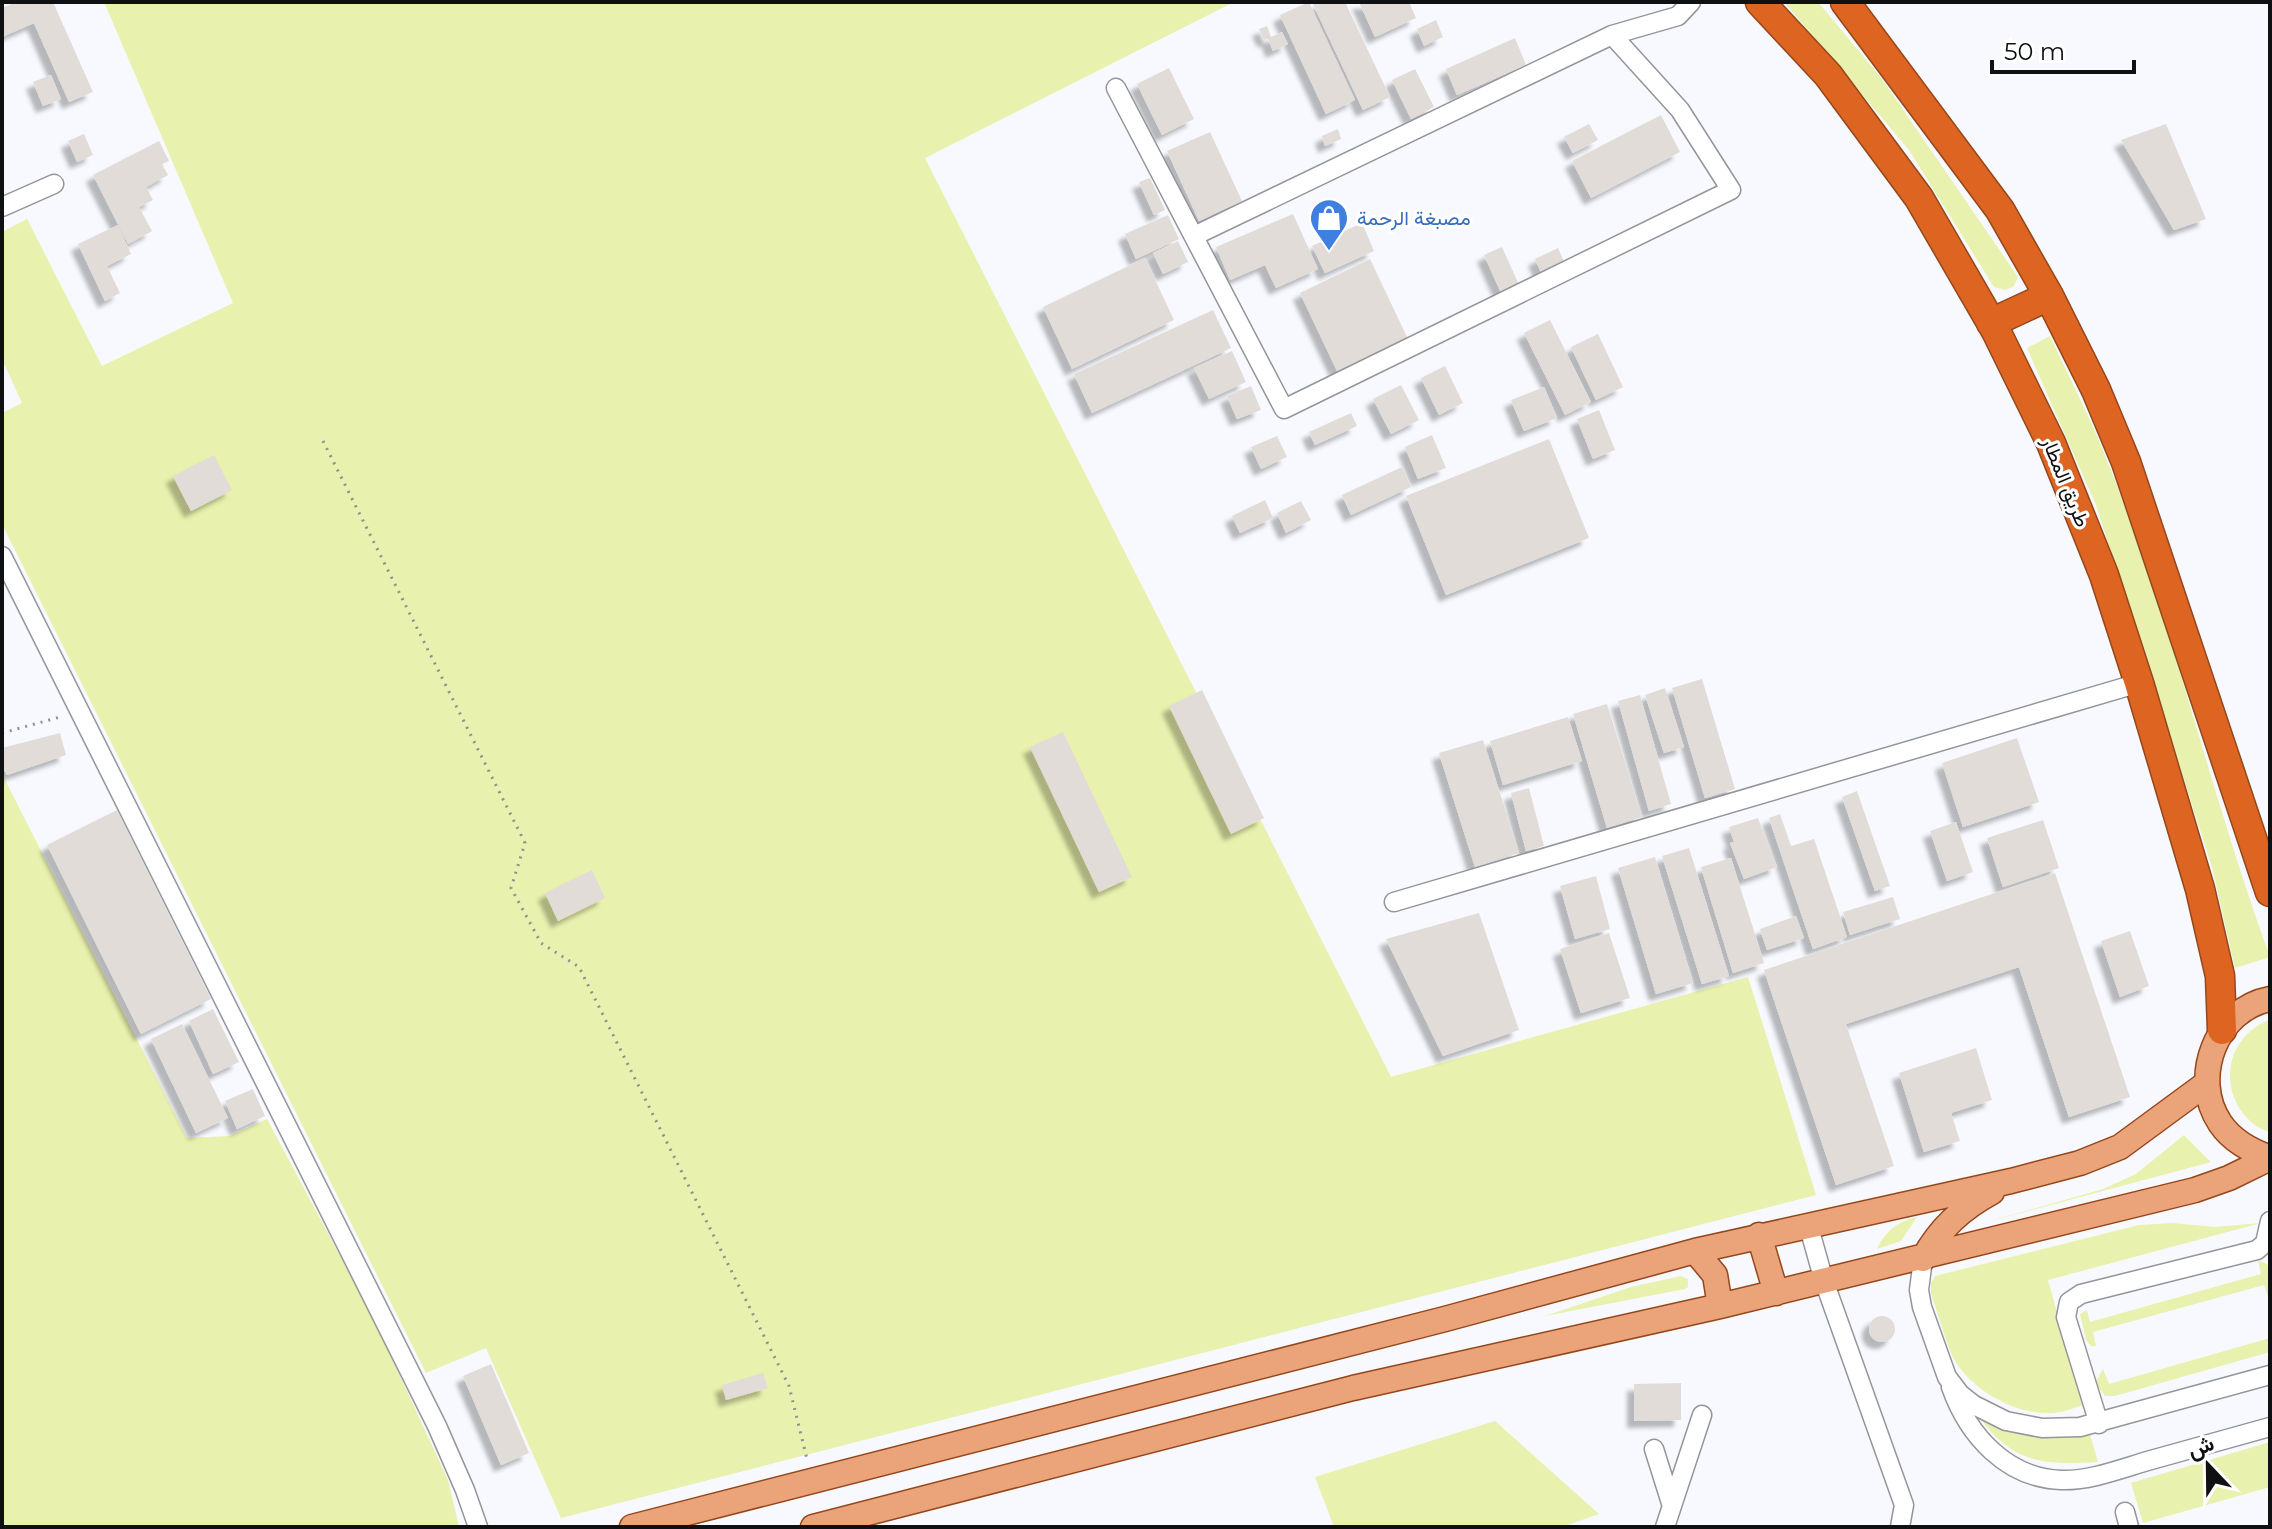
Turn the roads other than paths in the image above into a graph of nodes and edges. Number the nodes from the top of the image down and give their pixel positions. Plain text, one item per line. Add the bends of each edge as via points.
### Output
1 (1691, 2) edge
2 (1760, 2) edge
3 (1845, 2) edge
4 (1612, 35) junction
5 (1116, 88) dead end
6 (54, 184) dead end
7 (2, 207) edge
8 (1194, 236) junction
9 (2049, 296) junction
10 (1991, 323) junction
11 (2, 556) edge
12 (2139, 683) junction
13 (2270, 892) edge
14 (1394, 902) dead end
15 (2270, 999) edge
16 (2222, 1030) junction
17 (2207, 1083) junction
18 (2270, 1158) edge
19 (2011, 1181) junction
20 (1808, 1224) junction
21 (1759, 1235) junction
22 (2269, 1235) edge
23 (1695, 1251) junction
24 (1923, 1259) junction
25 (1824, 1281) junction
26 (1776, 1293) junction
27 (1720, 1306) junction
28 (2270, 1375) edge
29 (1947, 1377) junction
30 (1702, 1415) dead end
31 (2099, 1424) junction
32 (2270, 1427) edge
33 (1654, 1449) dead end
34 (1671, 1503) junction
35 (478, 1527) edge
36 (632, 1527) edge
37 (813, 1527) edge
38 (1665, 1527) edge
39 (1900, 1527) edge

1 - 4 street via 1678,16
2 - 10 highway, طريق المطار via 1828,75 1919,198
3 - 9 highway via 2000,210
4 - 8 street
4 - 8 street via 1680,110 1731,190 1284,409
5 - 8 street
6 - 7 street
9 - 10 highway
9 - 13 highway via 2126,462
10 - 12 highway, طريق المطار via 2051,443 2104,575
11 - 35 street via 437,1426
12 - 14 street
12 - 16 highway, طريق المطار via 2203,903 2220,976
15 - 16 main road via 2240,1012
16 - 17 main road via 2208,1062
17 - 18 main road via 2211,1104 2233,1139
17 - 19 main road via 2101,1157
18 - 24 main road via 2195,1190
19 - 20 main road
19 - 24 main road via 1959,1212
20 - 21 main road
20 - 25 street
21 - 23 main road
21 - 26 main road
22 - 31 street via 2257,1250 2081,1294 2069,1302 2066,1317
23 - 27 main road via 1715,1275
23 - 36 main road
24 - 25 main road
24 - 29 street via 1922,1307
25 - 26 main road
25 - 39 street via 1904,1505
26 - 27 main road
27 - 37 main road via 1353,1388
28 - 31 street
29 - 31 street via 1974,1405 2006,1421 2042,1428
29 - 32 street via 1966,1421 1989,1450 2022,1470 2051,1478 2098,1475
30 - 34 street
33 - 34 street
34 - 38 street

